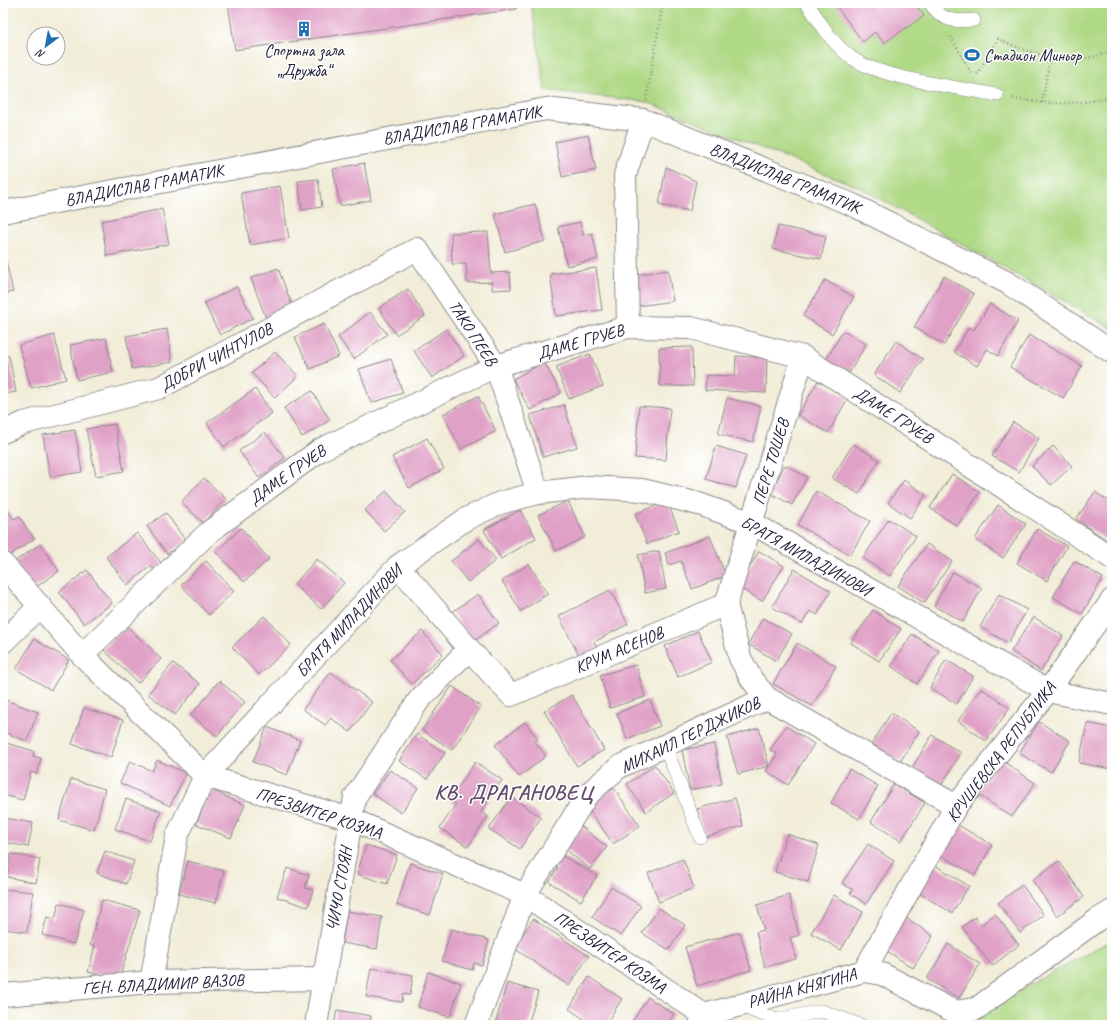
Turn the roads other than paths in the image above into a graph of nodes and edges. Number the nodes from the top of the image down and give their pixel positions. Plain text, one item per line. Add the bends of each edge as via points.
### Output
1 (808, 3) edge
2 (930, 3) edge
3 (974, 20) dead end
4 (997, 95) road end
5 (643, 120) junction
6 (3, 212) edge
7 (416, 249) joint
8 (628, 327) junction
9 (1112, 352) edge
10 (803, 357) junction
11 (496, 366) junction
12 (3, 432) edge
13 (538, 493) junction
14 (752, 523) junction
15 (1112, 558) edge
16 (3, 564) edge
17 (398, 566) junction
18 (1112, 600) edge
19 (726, 604) junction
20 (40, 606) junction
21 (3, 642) edge
22 (468, 649) junction
23 (82, 655) junction
24 (1048, 691) junction
25 (767, 698) junction
26 (1112, 704) edge
27 (665, 746) junction
28 (205, 776) junction
29 (956, 806) junction
30 (351, 819) junction
31 (700, 837) dead end
32 (525, 895) junction
33 (1112, 911) edge
34 (864, 971) junction
35 (323, 979) junction
36 (151, 982) junction
37 (3, 995) edge
38 (739, 1005) junction
39 (702, 1020) edge
40 (781, 1022) edge
41 (316, 1025) edge
42 (476, 1025) edge
43 (860, 1025) edge

1 - 4 lane via 829,36 852,58 884,72
2 - 3 lane via 936,13 948,19
5 - 6 street, ВЛАДИСЛАВ ГРАМАТИК via 546,109
5 - 8 street via 625,175
5 - 9 street, ВЛАДИСЛАВ ГРАМАТИК via 853,205 1008,283
7 - 11 street, ТАКО ПЕЕВ
7 - 12 street, ДОБРИ ЧИНТУЛОВ via 159,388 24,423
8 - 10 street, ДАМЕ ГРУЕВ via 691,328
8 - 11 street, ДАМЕ ГРУЕВ
10 - 14 street, ПЕРЕ ТОШЕВ
10 - 15 street, ДАМЕ ГРУЕВ
11 - 13 street, ТАКО ПЕЕВ
11 - 23 street, ДАМЕ ГРУЕВ via 320,450 209,532
13 - 14 street, БРАТЯ МИЛАДИНОВИ via 589,487 642,490 699,504
13 - 17 street, БРАТЯ МИЛАДИНОВИ via 500,503 466,519
14 - 19 street, ПЕРЕ ТОШЕВ
14 - 24 street, БРАТЯ МИЛАДИНОВИ
16 - 20 street, ПРЕЗВИТЕР КОЗМА
17 - 22 street
17 - 28 street, БРАТЯ МИЛАДИНОВИ
18 - 24 street, КРУШЕВСКА РЕПУБЛИКА
19 - 22 street, КРУМ АСЕНОВ via 511,695
19 - 25 street via 740,658 752,680
20 - 21 street
20 - 23 street, ПРЕЗВИТЕР КОЗМА
22 - 30 street, ЧИЧО СТОЯН via 419,700 355,797
23 - 28 street, ПРЕЗВИТЕР КОЗМА
24 - 26 street, БРАТЯ МИЛАДИНОВИ
24 - 29 street, КРУШЕВСКА РЕПУБЛИКА
25 - 27 street, МИХАИЛ ГЕРДЖИКОВ
25 - 29 street, МИХАИЛ ГЕРДЖИКОВ
27 - 31 lane
27 - 32 street, МИХАИЛ ГЕРДЖИКОВ via 619,767 588,795
28 - 30 street, ПРЕЗВИТЕР КОЗМА
28 - 36 street, БРАТЯ МИЛАДИНОВИ via 177,836
29 - 34 street, КРУШЕВСКА РЕПУБЛИКА
30 - 32 street, ПРЕЗВИТЕР КОЗМА
30 - 35 street, ЧИЧО СТОЯН
32 - 39 street, ПРЕЗВИТЕР КОЗМА
32 - 42 street, МИХАИЛ ГЕРДЖИКОВ
33 - 34 street, РАЙНА КНЯГИНА via 976,1009 956,1012 882,974
34 - 38 street, РАЙНА КНЯГИНА
35 - 36 street, ГЕН. ВЛАДИМИР ВАЗОВ
35 - 41 street, ЧИЧО СТОЯН
36 - 37 street, ГЕН. ВЛАДИМИР ВАЗОВ
38 - 39 street, РАЙНА КНЯГИНА
38 - 40 lane
40 - 43 lane via 822,1011

